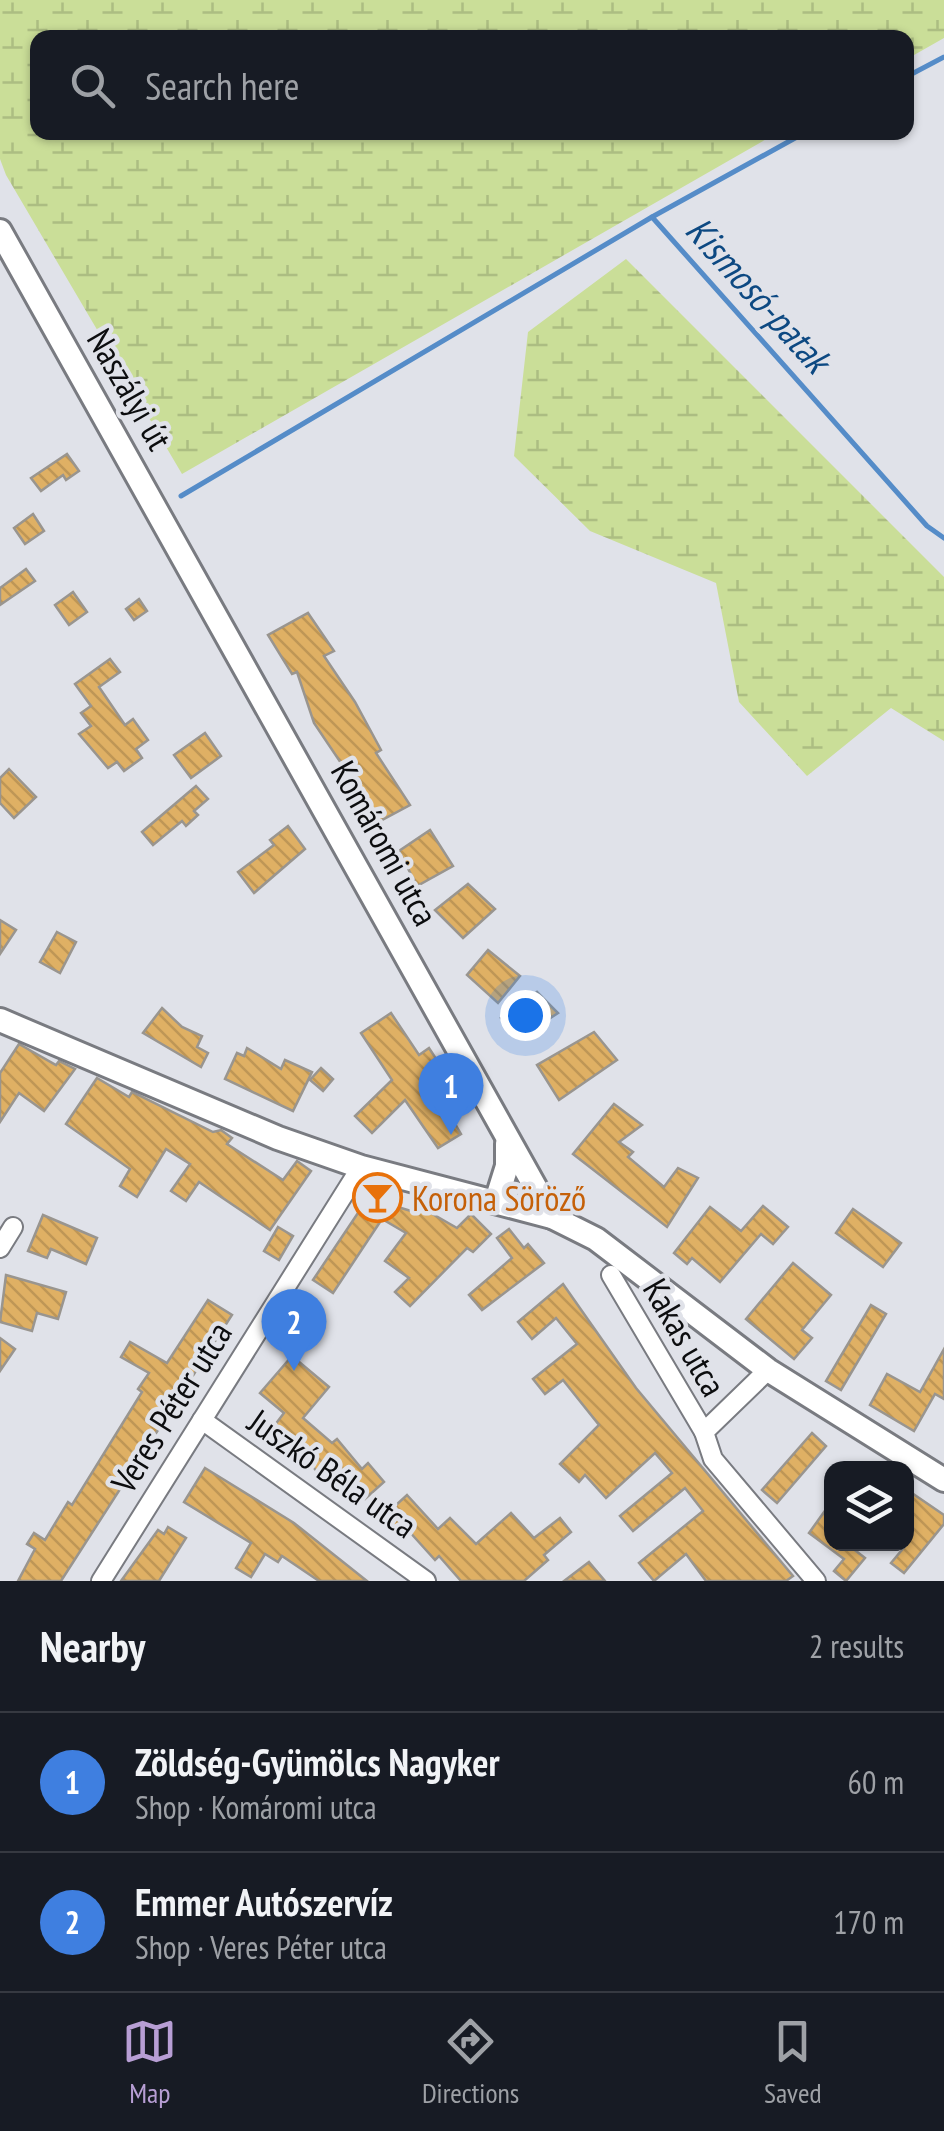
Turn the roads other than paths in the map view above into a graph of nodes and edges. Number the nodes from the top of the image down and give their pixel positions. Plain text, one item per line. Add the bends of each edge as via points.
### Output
1 (0, 231) edge
2 (199, 582) joint
3 (0, 1020) edge
4 (506, 1140) junction
5 (361, 1166) junction
6 (496, 1200) junction
7 (552, 1217) junction
8 (14, 1228) dead end
9 (0, 1248) edge
10 (611, 1275) dead end
11 (768, 1370) junction
12 (202, 1420) junction
13 (704, 1432) junction
14 (944, 1480) edge
15 (101, 1581) edge
16 (426, 1581) edge
17 (816, 1581) edge

1 - 2 main road, Naszályi út
2 - 4 main road, Komáromi utca
3 - 5 main road via 278,1138
4 - 6 main road via 507,1166
4 - 7 main road, Komáromi utca
5 - 6 main road
5 - 12 street, Veres Péter utca
6 - 7 main road
7 - 11 main road via 596,1239
8 - 9 street
10 - 13 street, Kakas utca
11 - 13 street, Kakas utca
11 - 14 main road
12 - 15 street, Veres Péter utca
12 - 16 street, Juszkó Béla utca
13 - 17 street, Kakas utca via 713,1459

